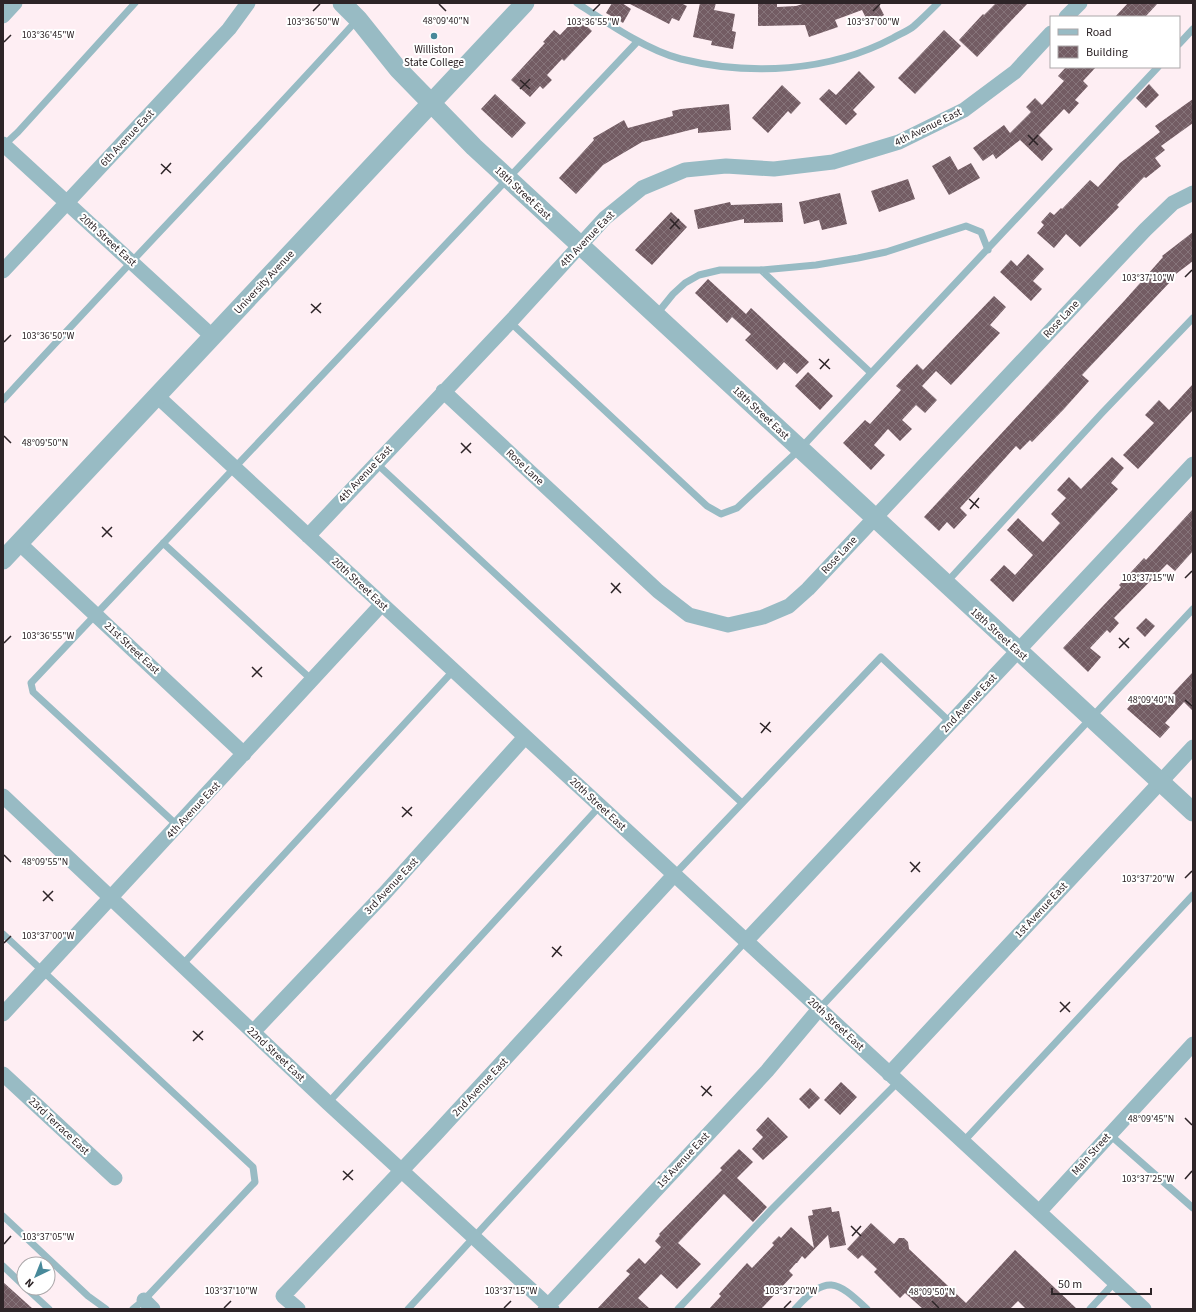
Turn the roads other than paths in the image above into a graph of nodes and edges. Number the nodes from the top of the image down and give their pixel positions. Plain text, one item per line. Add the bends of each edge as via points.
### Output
1 (15, 3) edge
2 (135, 3) edge
3 (248, 3) edge
4 (342, 3) edge
5 (525, 3) edge
6 (577, 3) edge
7 (938, 3) edge
8 (1080, 3) edge
9 (3, 16) edge
10 (1067, 16) edge
11 (358, 19) junction
12 (1193, 29) edge
13 (1050, 34) edge
14 (638, 41) junction
15 (1180, 43) edge
16 (1157, 68) edge
17 (431, 103) junction
18 (3, 145) edge
19 (507, 178) junction
20 (1193, 193) edge
21 (67, 203) junction
22 (580, 245) junction
23 (988, 250) junction
24 (131, 261) junction
25 (761, 270) junction
26 (3, 271) edge
27 (656, 315) junction
28 (1193, 318) edge
29 (510, 322) junction
30 (213, 337) junction
31 (870, 372) junction
32 (443, 391) junction
33 (157, 396) junction
34 (3, 400) edge
35 (800, 449) junction
36 (376, 463) junction
37 (1193, 464) edge
38 (234, 467) junction
39 (874, 518) junction
40 (308, 536) junction
41 (19, 543) junction
42 (162, 543) junction
43 (3, 560) edge
44 (945, 584) junction
45 (382, 604) junction
46 (1193, 609) edge
47 (95, 614) junction
48 (1018, 651) junction
49 (453, 671) junction
50 (312, 680) junction
51 (1092, 719) junction
52 (951, 723) junction
53 (525, 737) junction
54 (1193, 747) edge
55 (244, 754) junction
56 (1160, 782) junction
57 (3, 796) edge
58 (742, 803) junction
59 (600, 806) junction
60 (1193, 812) edge
61 (178, 826) junction
62 (674, 875) junction
63 (1193, 896) edge
64 (111, 898) junction
65 (3, 934) edge
66 (746, 941) junction
67 (182, 966) junction
68 (43, 971) junction
69 (819, 1009) junction
70 (3, 1014) edge
71 (253, 1032) junction
72 (1193, 1044) edge
73 (3, 1074) edge
74 (894, 1078) junction
75 (328, 1103) junction
76 (1109, 1134) junction
77 (963, 1142) junction
78 (401, 1170) junction
79 (115, 1178) dead end
80 (1193, 1208) edge
81 (1039, 1212) junction
82 (3, 1216) edge
83 (475, 1238) junction
84 (3, 1266) edge
85 (16, 1278) edge
86 (1115, 1282) junction
87 (35, 1296) edge
88 (143, 1306) edge
89 (548, 1308) edge
90 (49, 1309) edge
91 (106, 1309) edge
92 (298, 1309) edge
93 (408, 1309) edge
94 (678, 1309) edge
95 (795, 1309) edge
96 (867, 1309) edge
97 (1090, 1309) edge
98 (1144, 1309) edge

1 - 9 street
2 - 18 lane via 18,132
3 - 21 street, 6th Avenue East via 229,29
4 - 11 street, 18th Street East
5 - 17 street, University Avenue
6 - 14 lane
7 - 14 lane via 913,27 872,48 832,61 785,68 725,67 679,58
8 - 10 street
11 - 17 street, 18th Street East via 398,69
11 - 24 lane via 274,112
12 - 15 lane
13 - 22 street, 4th Avenue East via 1015,72 964,110 899,142 833,162 774,169 726,166 685,170 642,188 605,218
14 - 19 lane
16 - 23 lane
17 - 19 street, 18th Street East
17 - 30 street, University Avenue
18 - 21 street, 20th Street East
19 - 22 street, 18th Street East
19 - 38 lane
20 - 39 street, Rose Lane via 1173,203 1145,230
21 - 24 street, 20th Street East
21 - 26 street, 6th Avenue East
22 - 27 street, 18th Street East
22 - 29 street, 4th Avenue East
23 - 25 lane via 981,232 966,226 886,252 816,265
23 - 31 lane
24 - 30 street, 20th Street East
24 - 34 lane
25 - 27 lane via 720,270 699,275 673,294
25 - 31 lane
27 - 35 street, 18th Street East
28 - 44 lane
29 - 32 street, 4th Avenue East
29 - 35 lane via 707,506 721,514 736,508
30 - 33 street, University Avenue
31 - 35 lane
32 - 36 street, 4th Avenue East
32 - 39 street, Rose Lane via 658,591 689,615 728,624 763,617 789,606
33 - 38 street, 20th Street East
33 - 41 street, University Avenue
35 - 39 street, 18th Street East
36 - 40 street, 4th Avenue East
36 - 58 lane
37 - 48 street, 2nd Avenue East
38 - 40 street, 20th Street East
38 - 42 lane
39 - 44 street, 18th Street East
40 - 45 street, 20th Street East
41 - 43 street, University Avenue
41 - 47 street, 21st Street East
42 - 47 lane
42 - 50 lane
44 - 48 street, 18th Street East
45 - 49 street, 20th Street East
45 - 50 street, 4th Avenue East
46 - 51 lane
47 - 55 street, 21st Street East
47 - 61 lane via 31,684 33,692
48 - 51 street, 18th Street East
48 - 52 street, 2nd Avenue East
49 - 53 street, 20th Street East
49 - 67 lane
50 - 55 street, 4th Avenue East
51 - 56 street, 18th Street East
51 - 69 lane
52 - 58 lane via 881,657
52 - 66 street, 2nd Avenue East
53 - 59 street, 20th Street East
53 - 71 street, 3rd Avenue East via 384,894
54 - 56 street, 1st Avenue East
55 - 61 street, 4th Avenue East
56 - 60 street, 18th Street East
56 - 74 street, 1st Avenue East
57 - 64 street, 22nd Street East
58 - 62 lane
59 - 62 street, 20th Street East
59 - 75 lane
61 - 64 street, 4th Avenue East
62 - 66 street, 20th Street East
62 - 78 street, 2nd Avenue East
63 - 77 lane
64 - 67 street, 22nd Street East
64 - 68 street, 4th Avenue East
65 - 68 lane
66 - 69 street, 20th Street East
66 - 83 lane
67 - 71 street, 22nd Street East
68 - 70 street, 4th Avenue East
68 - 88 lane via 253,1166 255,1182
69 - 74 street, 20th Street East
69 - 89 street, 1st Avenue East via 761,1077
71 - 75 street, 22nd Street East
72 - 76 street, Main Street
73 - 79 street, 23rd Terrace East
74 - 77 street, 20th Street East
74 - 94 lane
75 - 78 street, 22nd Street East
76 - 80 lane
76 - 81 street, Main Street
77 - 81 street, 20th Street East
78 - 83 street, 22nd Street East
78 - 92 street, 2nd Avenue East via 283,1296
81 - 86 street, 20th Street East
82 - 91 lane via 88,1296
83 - 89 street, 22nd Street East
83 - 93 lane
84 - 85 lane
86 - 97 lane
86 - 98 street, 20th Street East
87 - 90 lane
95 - 96 lane via 821,1287 833,1284 846,1290

